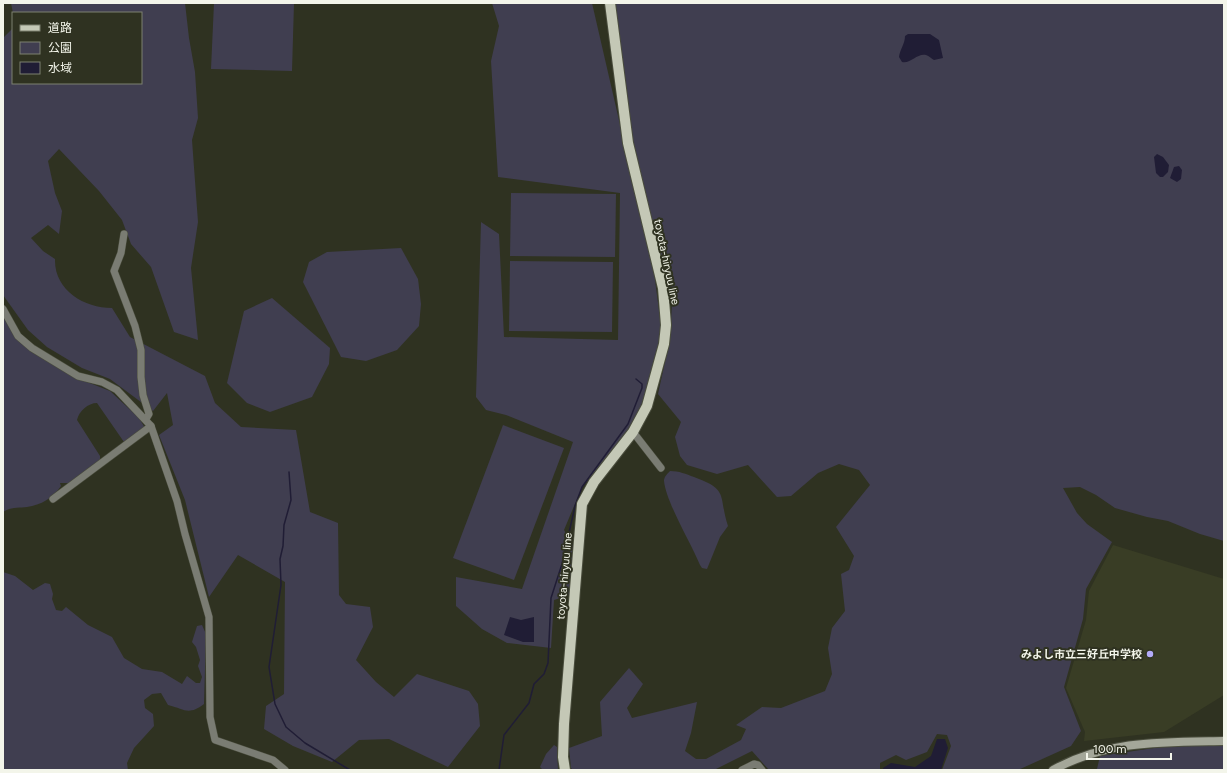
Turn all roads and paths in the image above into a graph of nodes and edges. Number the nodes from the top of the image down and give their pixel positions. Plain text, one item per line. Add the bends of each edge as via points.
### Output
1 (610, 3) edge
2 (124, 234) dead end
3 (3, 309) edge
4 (146, 419) junction
5 (151, 426) junction
6 (633, 432) junction
7 (661, 468) dead end
8 (53, 499) dead end
9 (1224, 741) edge
10 (285, 770) edge
11 (565, 770) edge
12 (742, 770) edge
13 (762, 770) edge
14 (1053, 770) edge

1 - 6 main road, toyota-hiryuu line via 628,142 663,288 665,309 664,344 656,379 647,406
2 - 4 street via 121,253 114,271 135,326 141,350 141,381 149,414
3 - 4 street via 18,336 32,348 78,376 102,382 117,390
4 - 5 street
5 - 8 street
5 - 10 street via 177,502 209,617 210,717 214,740 273,760
6 - 7 street
6 - 11 main road, toyota-hiryuu line via 594,482 582,504 564,724
9 - 14 street via 1145,744 1104,749 1070,760
12 - 13 street via 756,764

